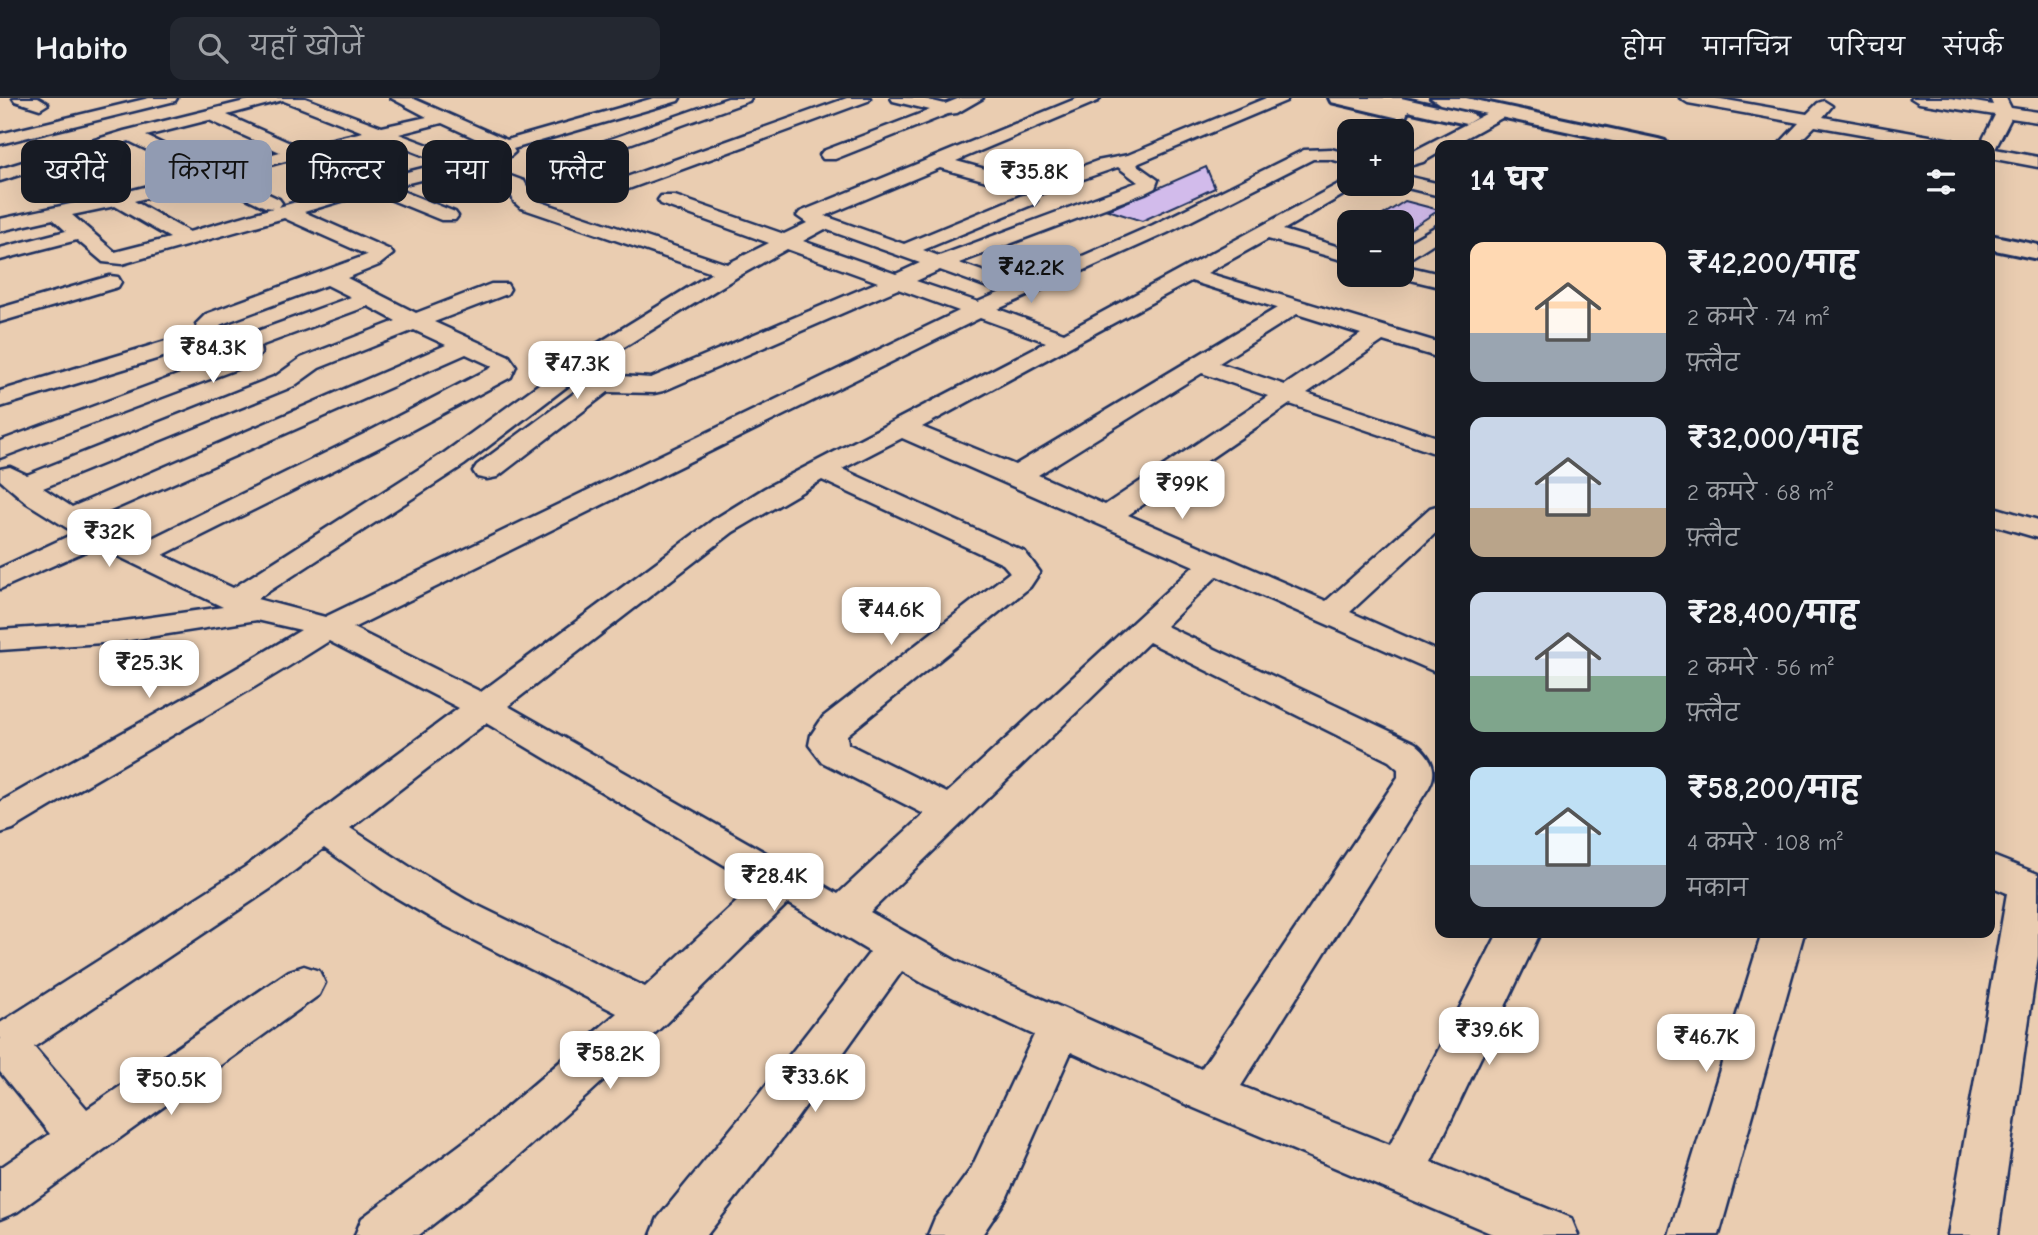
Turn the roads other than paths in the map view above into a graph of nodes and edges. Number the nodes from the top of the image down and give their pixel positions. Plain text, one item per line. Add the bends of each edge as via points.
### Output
1 (21, 98) edge
2 (169, 98) edge
3 (276, 98) edge
4 (290, 98) edge
5 (398, 98) edge
6 (743, 98) edge
7 (862, 98) edge
8 (900, 98) edge
9 (1092, 98) edge
10 (1280, 98) edge
11 (1338, 98) edge
12 (1376, 98) edge
13 (1407, 98) edge
14 (1688, 98) edge
15 (1919, 98) edge
16 (659, 99) edge
17 (40, 104) dead end
18 (2001, 105) edge
19 (973, 106) edge
20 (946, 108) junction
21 (1821, 108) junction
22 (211, 114) junction
23 (1471, 114) edge
24 (2038, 117) edge
25 (443, 118) junction
26 (996, 120) dead end
27 (1919, 121) dead end
28 (1021, 126) junction
29 (382, 134) junction
30 (130, 135) junction
31 (0, 139) edge
32 (114, 140) edge
33 (354, 140) edge
34 (490, 140) edge
35 (1572, 140) edge
36 (1599, 140) edge
37 (1628, 140) edge
38 (1792, 140) edge
39 (1901, 140) edge
40 (1904, 140) edge
41 (1990, 140) edge
42 (145, 142) edge
43 (1414, 142) edge
44 (512, 143) edge
45 (286, 146) edge
46 (422, 149) edge
47 (0, 151) edge
48 (1414, 154) edge
49 (1995, 154) edge
50 (829, 155) dead end
51 (1337, 156) edge
52 (21, 157) edge
53 (1133, 159) junction
54 (936, 161) junction
55 (2038, 162) edge
56 (21, 169) edge
57 (0, 175) edge
58 (512, 184) edge
59 (1414, 184) edge
60 (1435, 189) edge
61 (1337, 193) edge
62 (408, 200) edge
63 (668, 200) dead end
64 (1027, 200) dead end
65 (100, 203) edge
66 (120, 203) edge
67 (271, 203) edge
68 (297, 203) edge
69 (279, 207) junction
70 (56, 212) junction
71 (448, 216) dead end
72 (821, 223) junction
73 (0, 225) edge
74 (1995, 225) edge
75 (1266, 232) junction
76 (80, 233) junction
77 (1435, 233) edge
78 (1995, 233) edge
79 (2038, 234) edge
80 (188, 240) junction
81 (784, 242) junction
82 (2038, 242) edge
83 (1995, 243) edge
84 (1414, 247) edge
85 (904, 251) junction
86 (2038, 252) edge
87 (1337, 253) edge
88 (0, 254) edge
89 (939, 263) junction
90 (729, 272) junction
91 (1189, 274) junction
92 (1414, 274) edge
93 (329, 277) junction
94 (1435, 280) edge
95 (896, 281) junction
96 (110, 282) dead end
97 (499, 289) dead end
98 (1021, 292) junction
99 (369, 298) junction
100 (1294, 307) junction
101 (981, 309) junction
102 (0, 314) edge
103 (417, 323) junction
104 (1379, 332) junction
105 (1066, 341) junction
106 (466, 345) junction
107 (1435, 349) edge
108 (1198, 364) junction
109 (263, 370) dead end
110 (567, 374) junction
111 (601, 385) junction
112 (1289, 395) junction
113 (0, 400) edge
114 (901, 428) junction
115 (1435, 445) edge
116 (6, 468) edge
117 (821, 470) junction
118 (487, 471) dead end
119 (1017, 476) junction
120 (1107, 516) junction
121 (1995, 516) edge
122 (70, 517) junction
123 (1435, 519) edge
124 (2038, 529) edge
125 (97, 534) junction
126 (139, 556) junction
127 (1214, 563) junction
128 (0, 580) edge
129 (246, 605) junction
130 (1330, 614) junction
131 (328, 628) junction
132 (1145, 628) junction
133 (0, 639) edge
134 (1435, 662) edge
135 (484, 708) junction
136 (951, 811) junction
137 (0, 820) edge
138 (325, 830) junction
139 (2019, 882) edge
140 (783, 883) junction
141 (840, 916) junction
142 (1517, 938) edge
143 (1782, 938) edge
144 (896, 948) junction
145 (304, 983) dead end
146 (651, 1010) junction
147 (1060, 1028) junction
148 (2, 1045) edge
149 (1210, 1094) junction
150 (82, 1138) junction
151 (1401, 1172) junction
152 (0, 1196) edge
153 (1539, 1232) edge
154 (684, 1233) edge
155 (380, 1235) edge
156 (953, 1235) edge
157 (1694, 1235) edge
158 (1973, 1235) edge

1 - 17 street
2 - 31 street
3 - 22 street
4 - 29 street
5 - 25 street
6 - 7 street via 554,165 609,185 623,185
8 - 20 street
9 - 28 street
10 - 53 street
11 - 23 main road
12 - 23 main road
13 - 23 main road
14 - 21 street
15 - 18 street
16 - 44 street
18 - 24 street
18 - 41 street
19 - 20 street
20 - 50 street
21 - 38 street
21 - 39 street
22 - 30 street
22 - 45 street
23 - 35 main road
23 - 36 main road
23 - 37 main road
23 - 43 street
23 - 48 street
25 - 29 street
25 - 34 street
26 - 28 street
27 - 40 street
28 - 54 street
29 - 33 street
29 - 46 street
30 - 32 street
30 - 42 street
47 - 52 street
49 - 55 street
51 - 98 street via 1310,154
53 - 54 street via 1103,165 1037,190
53 - 89 street via 1127,167 1145,176 1148,184
54 - 72 street via 807,216
56 - 57 street
58 - 90 street via 528,204
59 - 60 street
61 - 75 street
62 - 71 street
63 - 81 street
64 - 85 street
65 - 70 street
66 - 80 street
67 - 69 street
68 - 69 street
69 - 80 street
69 - 93 street via 383,254
70 - 73 street
70 - 76 street
72 - 81 street
72 - 85 street
74 - 79 main road
75 - 87 street
75 - 91 street
76 - 80 street via 114,259
76 - 88 street
77 - 84 street
78 - 82 main road
81 - 90 street
81 - 95 street
83 - 86 main road
85 - 89 street
89 - 95 street
89 - 98 street
90 - 110 street
91 - 100 street
91 - 105 street
92 - 94 street
93 - 99 street
93 - 113 street via 209,321 213,332 207,336
95 - 101 street
95 - 111 street via 654,386
96 - 102 street
97 - 103 street
98 - 101 street
99 - 103 street
99 - 116 street via 252,341 249,354 242,359
100 - 104 street
100 - 108 street
101 - 105 street
101 - 131 street
103 - 106 street
103 - 116 street via 310,363 285,381
104 - 107 street
104 - 112 street
105 - 114 street
106 - 122 street
106 - 126 street via 501,361 502,372
108 - 112 street
108 - 119 street
109 - 116 street
110 - 111 street
110 - 129 street
111 - 118 street
112 - 115 street
112 - 120 street
114 - 117 street
114 - 119 street
116 - 122 street
117 - 135 street via 723,526
117 - 136 street via 1014,558 1025,572 835,725 829,735 827,745 835,753
119 - 120 street
120 - 127 street
121 - 124 street
122 - 125 street
123 - 130 street
125 - 126 street
125 - 128 street
126 - 129 street
127 - 130 street
127 - 132 street
129 - 131 street
129 - 133 street via 117,632
130 - 134 street
131 - 135 street
131 - 137 street
132 - 136 street
132 - 149 street via 1402,752 1418,768 1416,778
135 - 138 street
135 - 140 street
136 - 141 street
138 - 146 street via 453,911
138 - 148 street
139 - 158 street
140 - 141 street
140 - 146 street
141 - 144 street
142 - 151 street
143 - 157 street
144 - 147 street
144 - 154 street
145 - 150 street
146 - 155 street via 501,1142
147 - 149 street
147 - 156 street via 989,1183
148 - 150 street
149 - 151 street
150 - 152 street
151 - 153 street

